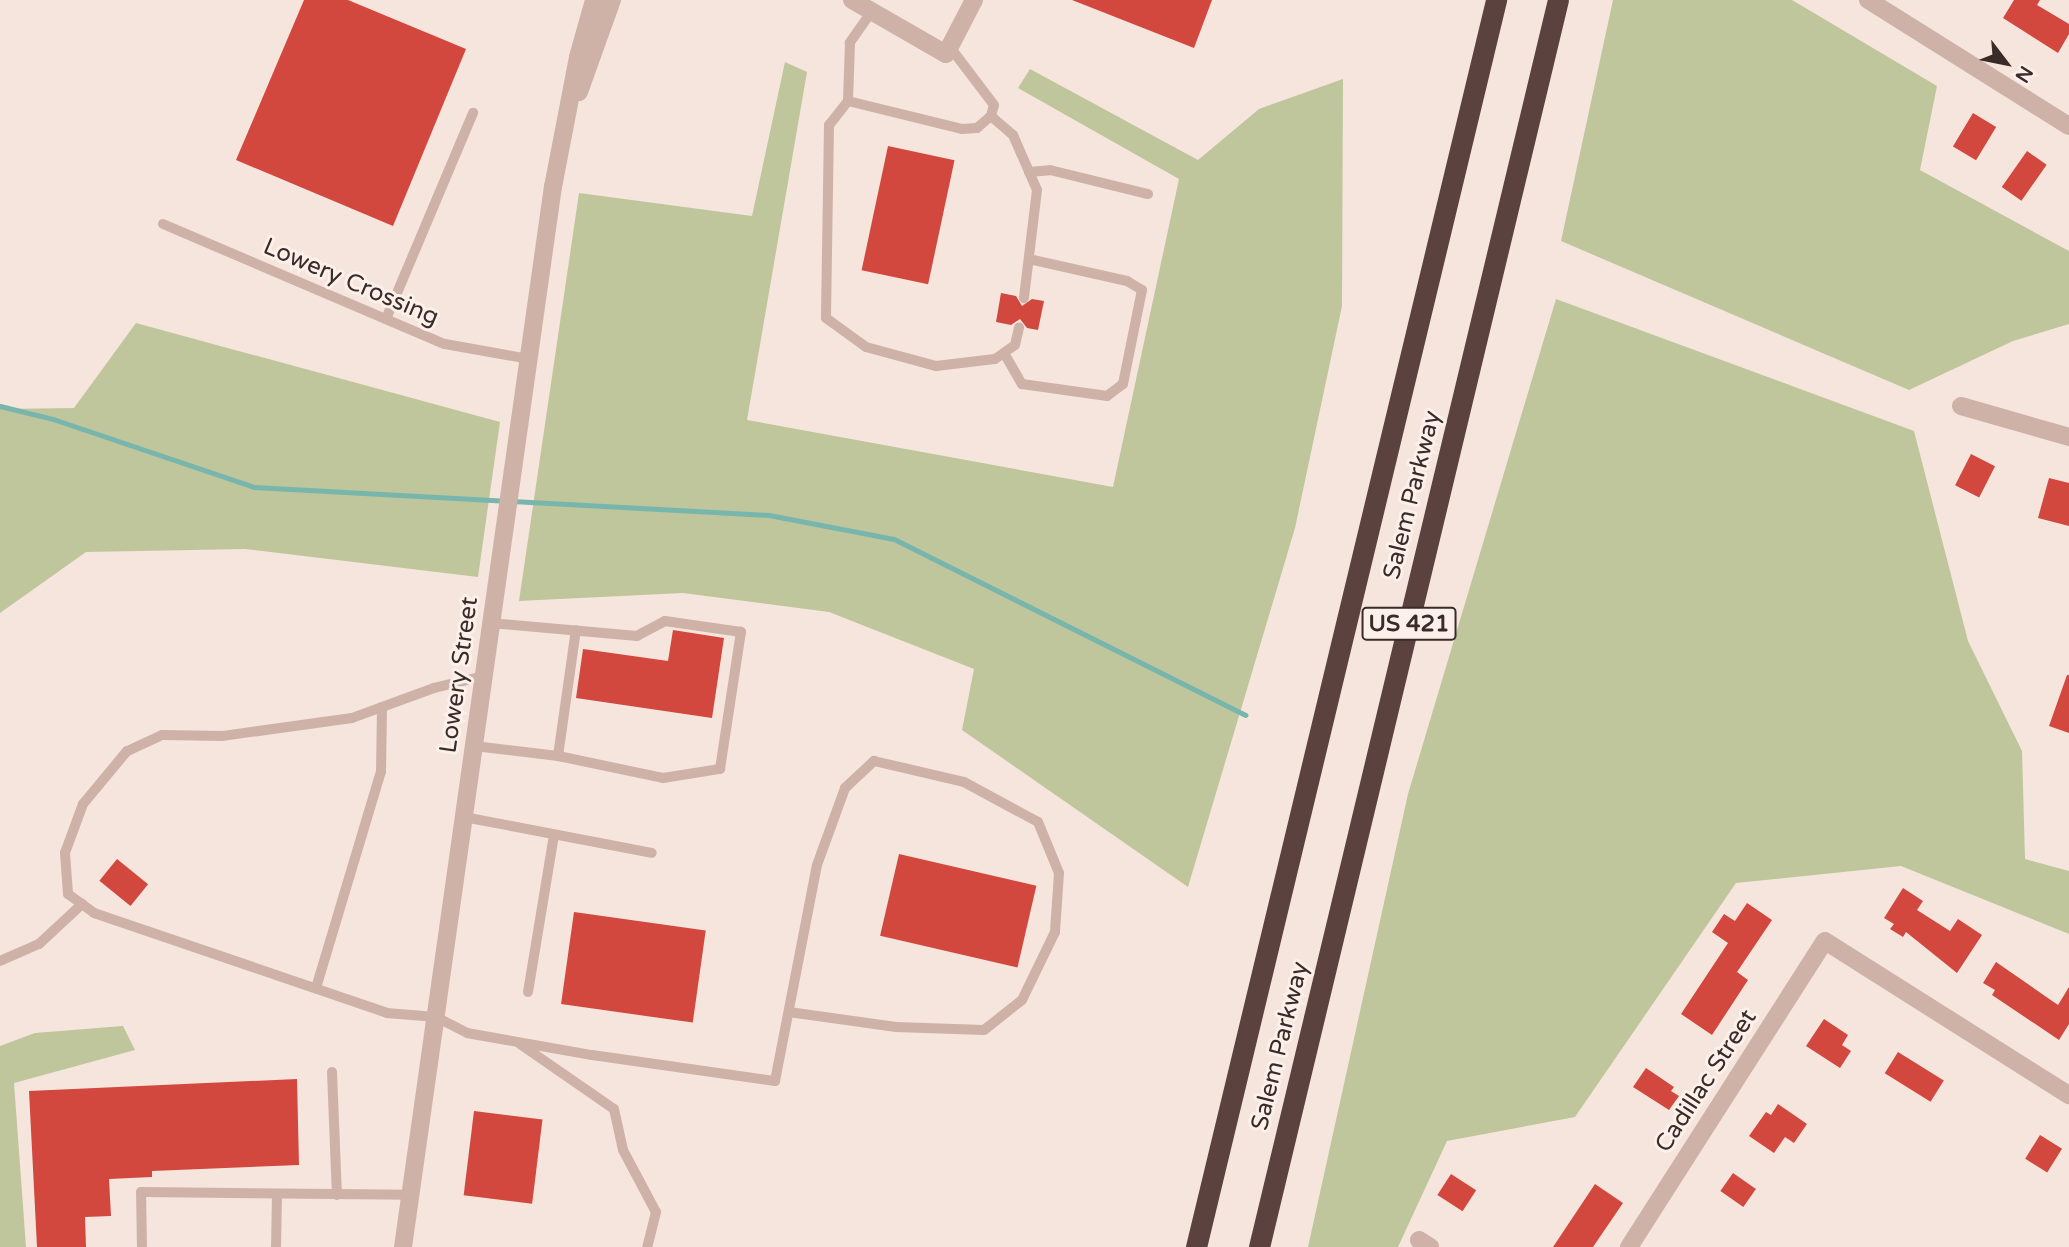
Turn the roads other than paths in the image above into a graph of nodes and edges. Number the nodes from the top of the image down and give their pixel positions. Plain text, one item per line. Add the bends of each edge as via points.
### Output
1 (594, 0) edge
2 (612, 0) edge
3 (852, 0) edge
4 (974, 0) edge
5 (1496, 0) edge
6 (1558, 0) edge
7 (1868, 0) edge
8 (872, 11) junction
9 (948, 50) junction
10 (848, 101) junction
11 (570, 111) junction
12 (473, 113) dead end
13 (991, 116) junction
14 (2069, 126) edge
15 (1029, 172) junction
16 (1148, 194) dead end
17 (163, 224) dead end
18 (1029, 259) junction
19 (1024, 298) dead end
20 (386, 319) junction
21 (1019, 327) dead end
22 (1004, 353) junction
23 (529, 359) junction
24 (1961, 406) dead end
25 (2069, 437) edge
26 (491, 622) junction
27 (576, 630) junction
28 (484, 676) junction
29 (382, 707) junction
30 (474, 746) junction
31 (558, 756) junction
32 (464, 817) junction
33 (554, 835) junction
34 (652, 853) dead end
35 (82, 904) junction
36 (0, 961) edge
37 (316, 988) junction
38 (528, 992) dead end
39 (789, 1012) junction
40 (436, 1017) junction
41 (516, 1041) junction
42 (332, 1072) dead end
43 (2069, 1095) edge
44 (277, 1194) junction
45 (337, 1195) junction
46 (411, 1195) junction
47 (142, 1247) edge
48 (276, 1247) edge
49 (402, 1247) edge
50 (646, 1247) edge
51 (1196, 1247) edge
52 (1259, 1247) edge
53 (1629, 1247) edge

1 - 11 street, Lowery Street via 578,57
2 - 11 street, Lowery Street
3 - 8 street
4 - 9 street
5 - 51 highway, Salem Parkway / US 421
6 - 52 highway, Salem Parkway / US 421
7 - 14 street
8 - 9 street
8 - 10 lane via 850,43
9 - 13 lane via 984,86 994,105
10 - 13 lane via 962,129 977,128
10 - 22 lane via 829,125 825,318 866,347 936,366 995,359
11 - 23 street, Lowery Street via 553,187
12 - 20 lane
13 - 15 lane via 1013,135
15 - 16 lane via 1050,170
15 - 18 lane via 1037,190
17 - 20 lane, Lowery Crossing
18 - 19 lane
18 - 22 lane via 1127,281 1142,290 1123,384 1107,396 1023,384
20 - 23 lane, Lowery Crossing via 445,344
21 - 22 lane via 1015,345
23 - 26 street, Lowery Street
24 - 25 street
26 - 27 lane
26 - 28 street, Lowery Street
27 - 31 lane
27 - 31 lane via 638,636 665,621 741,632 720,769 663,778
28 - 29 lane
28 - 30 street, Lowery Street
29 - 35 lane via 352,718 223,736 162,735 127,751 83,804 65,853 68,894
29 - 37 lane via 382,772
30 - 31 lane
30 - 32 street, Lowery Street
32 - 33 lane
32 - 40 street, Lowery Street
33 - 34 lane
33 - 38 lane
35 - 36 lane via 39,944
35 - 37 lane via 94,913
37 - 40 lane via 387,1013
39 - 39 lane via 817,865 845,788 874,761 964,782 1038,822 1059,873 1055,932 1022,1000 984,1030 896,1027
39 - 41 lane via 775,1081
40 - 41 lane via 467,1033
40 - 46 street, Lowery Street
41 - 50 lane via 614,1109 623,1150 656,1212
42 - 45 lane
43 - 53 street, Cadillac Street via 1825,941
44 - 45 lane
44 - 47 lane via 141,1192
44 - 48 lane
45 - 46 lane
46 - 49 street, Lowery Street

